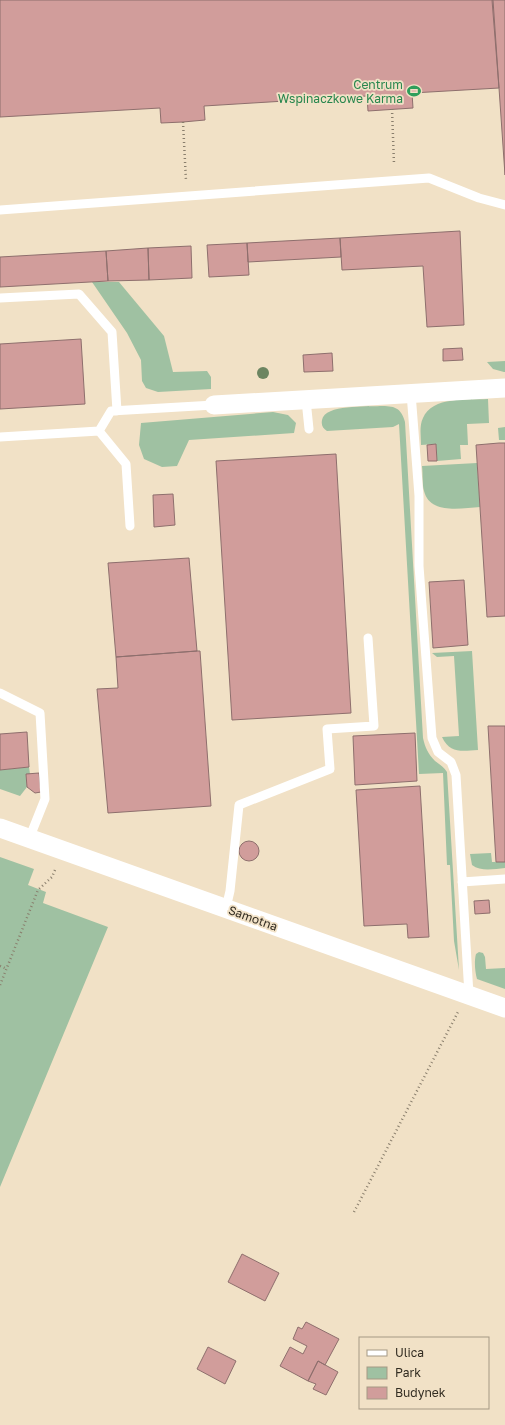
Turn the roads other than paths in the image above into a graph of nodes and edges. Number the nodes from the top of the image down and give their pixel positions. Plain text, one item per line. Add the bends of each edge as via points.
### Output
1 (505, 205) edge
2 (0, 210) edge
3 (0, 298) edge
4 (505, 388) edge
5 (412, 393) junction
6 (306, 400) junction
7 (214, 405) joint
8 (117, 411) junction
9 (308, 429) dead end
10 (99, 432) junction
11 (0, 437) edge
12 (130, 526) dead end
13 (368, 638) dead end
14 (0, 693) edge
15 (0, 828) edge
16 (30, 839) junction
17 (505, 879) edge
18 (462, 882) junction
19 (226, 908) junction
20 (469, 995) junction
21 (505, 1008) edge

1 - 2 lane via 479,198 429,178
3 - 8 lane via 79,294 112,332
4 - 5 street
5 - 6 street
5 - 18 lane via 419,496 419,566 432,738 438,752 451,762 456,775
6 - 7 street
6 - 9 lane
7 - 8 lane
8 - 10 lane via 111,411
10 - 11 lane
10 - 12 lane via 126,464
13 - 19 lane via 374,726 327,729 330,769 239,805
14 - 16 lane via 40,713 45,799
15 - 16 street, Samotna
16 - 19 street, Samotna
17 - 18 lane
18 - 20 lane
19 - 20 street, Samotna
20 - 21 street, Samotna

